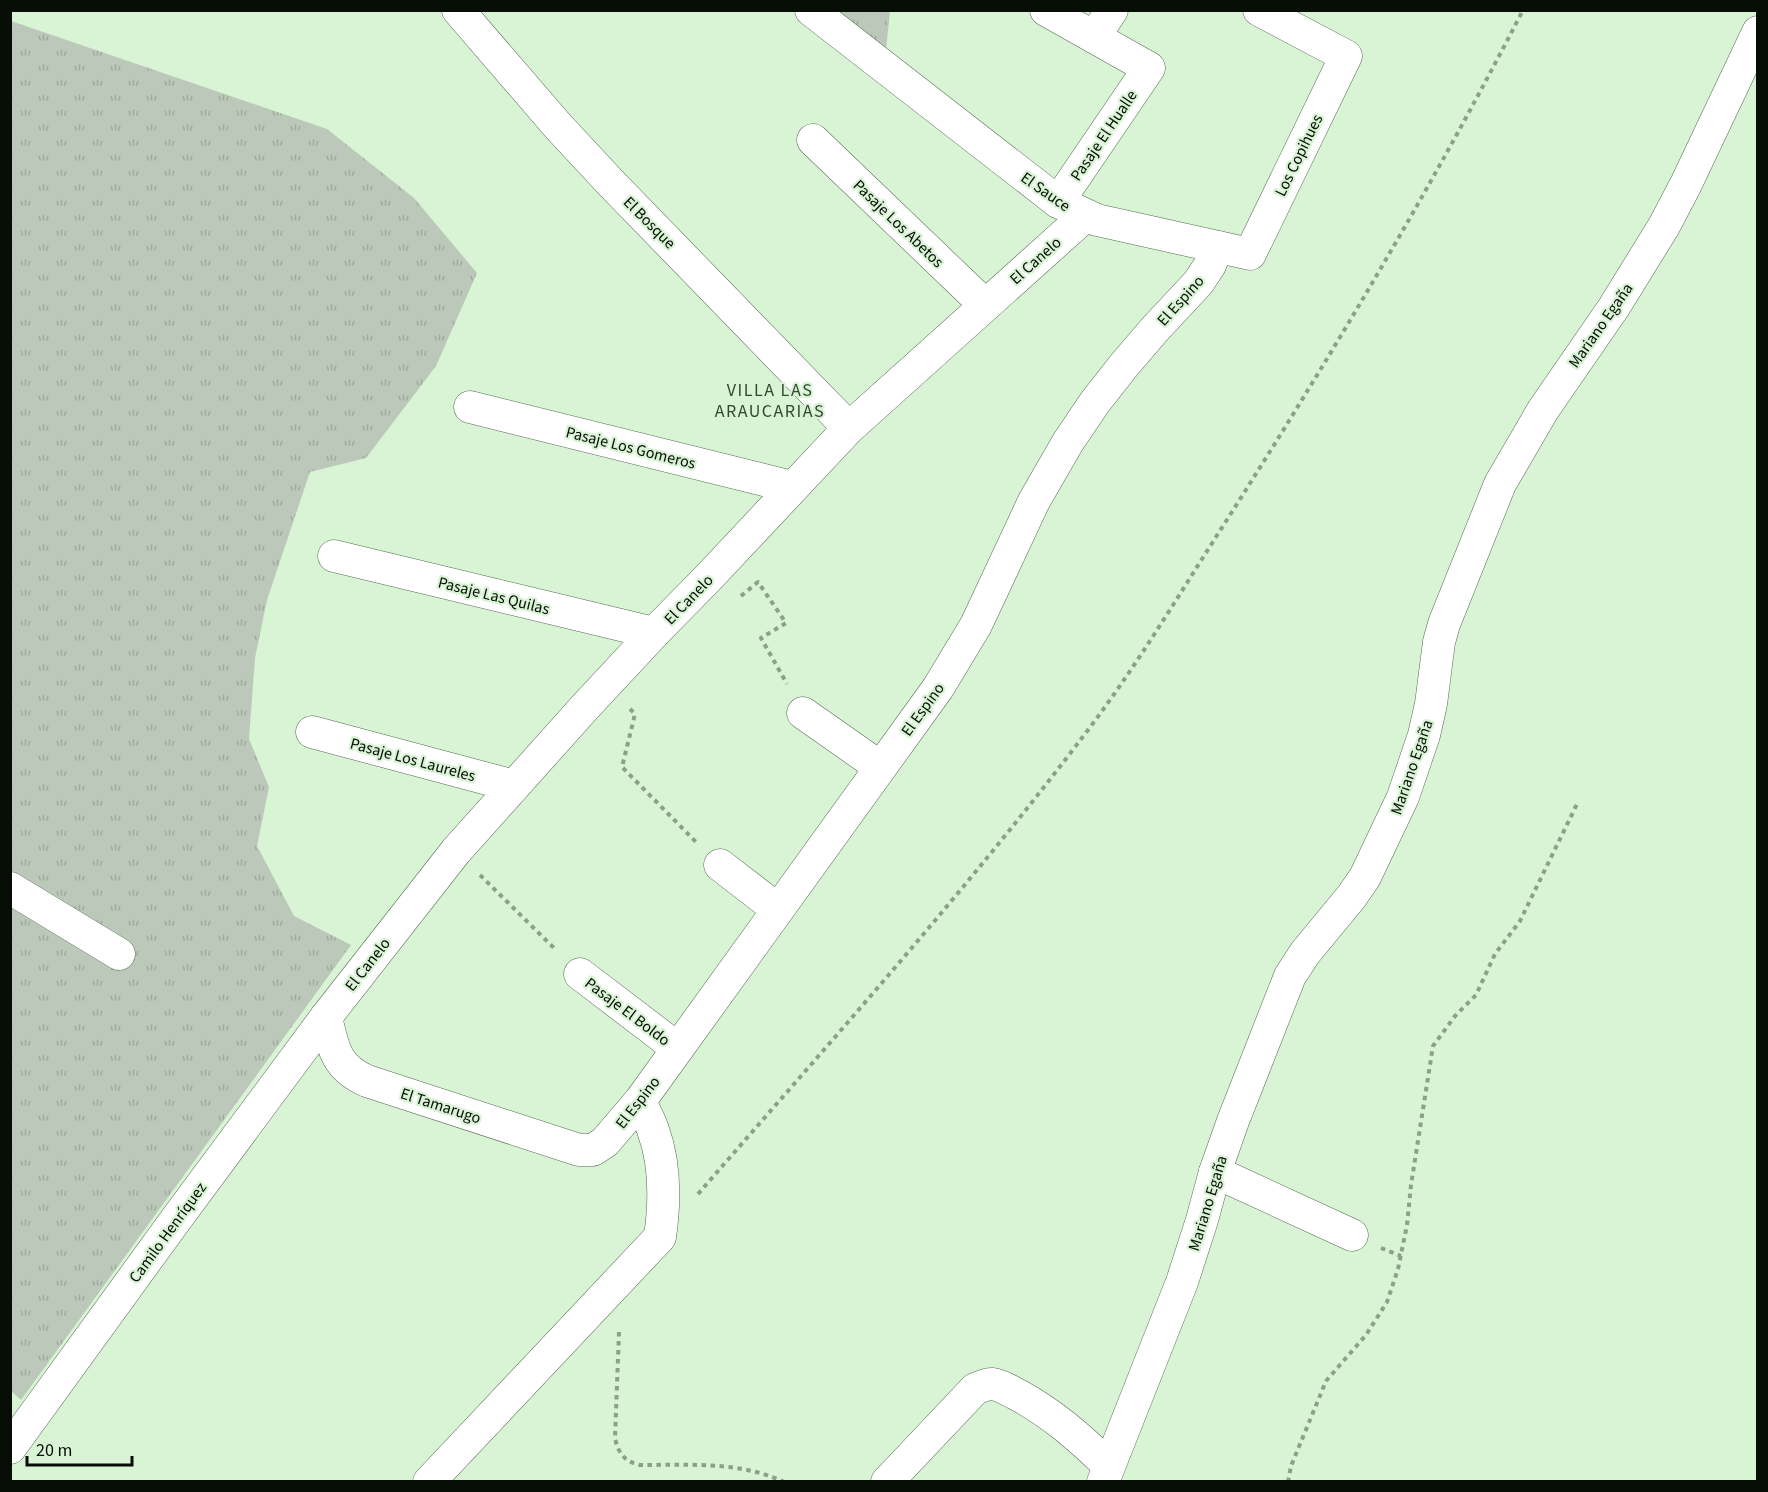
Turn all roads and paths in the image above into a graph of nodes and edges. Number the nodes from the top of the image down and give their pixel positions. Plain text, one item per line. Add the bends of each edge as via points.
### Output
1 (458, 10) edge
2 (811, 10) edge
3 (1046, 10) edge
4 (1112, 10) edge
5 (1259, 10) edge
6 (1524, 10) edge
7 (1758, 32) edge
8 (1094, 37) junction
9 (813, 140) dead end
10 (1058, 202) junction
11 (1085, 216) junction
12 (1217, 246) junction
13 (1250, 254) joint
14 (985, 305) junction
15 (470, 407) dead end
16 (849, 428) junction
17 (792, 487) junction
18 (334, 556) dead end
19 (708, 578) junction
20 (654, 633) junction
21 (627, 706) dead end
22 (803, 713) joint
23 (312, 732) dead end
24 (880, 766) junction
25 (514, 786) junction
26 (1577, 804) dead end
27 (456, 851) junction
28 (720, 866) joint
29 (10, 888) edge
30 (777, 909) junction
31 (118, 954) dead end
32 (580, 974) joint
33 (326, 1017) junction
34 (677, 1048) junction
35 (640, 1101) junction
36 (593, 1150) joint
37 (1215, 1172) junction
38 (1352, 1235) dead end
39 (660, 1237) junction
40 (621, 1278) junction
41 (10, 1448) edge
42 (1106, 1474) edge
43 (429, 1482) edge
44 (784, 1482) edge
45 (887, 1482) edge
46 (1288, 1482) edge

1 - 16 street, El Bosque via 610,182
2 - 10 street, El Sauce
3 - 8 street
4 - 8 street
5 - 13 street, Los Copihues via 1346,56
6 - 39 path via 1467,118 1321,369 1094,722 974,875
7 - 37 street, Mariano Egaña via 1664,226 1543,410 1500,484 1444,624 1424,735 1403,797 1365,877 1290,976
8 - 10 street, Pasaje El Hualle via 1149,68
9 - 14 street, Pasaje Los Abetos
10 - 11 street, El Sauce
11 - 12 street, El Sauce
11 - 14 street, El Canelo
12 - 13 street, El Sauce
12 - 24 street, El Espino via 1198,283 1125,364 1068,442 1034,501 957,659
14 - 16 street, El Canelo
15 - 17 street, Pasaje Los Gomeros
16 - 17 street, El Canelo
17 - 19 street, El Canelo
18 - 20 street, Pasaje Las Quilas
19 - 20 street, El Canelo
19 - 22 path via 730,605 758,582 786,623 760,638
20 - 25 street, El Canelo
21 - 28 path via 635,714 622,767
22 - 24 street
23 - 25 street, Pasaje Los Laureles
24 - 30 street, El Espino
25 - 27 street, El Canelo
26 - 46 path via 1520,921 1495,954 1476,995 1433,1046 1398,1269 1387,1302 1366,1335 1326,1381
27 - 32 path
27 - 33 street, El Canelo
28 - 30 street
29 - 31 street
30 - 34 street, El Espino
32 - 34 street, Pasaje El Boldo
33 - 36 street, El Tamarugo via 334,1050 344,1067 367,1082 579,1150
33 - 41 street, Camilo Henríquez
34 - 35 street, El Espino
35 - 36 street, El Espino via 605,1142
35 - 39 street via 659,1153 664,1209
37 - 38 street
37 - 42 street, Mariano Egaña via 1182,1282
39 - 40 street
40 - 43 street
40 - 44 path via 615,1438 623,1457 640,1465 729,1467
42 - 45 street via 1079,1437 1059,1420 994,1384 975,1389

